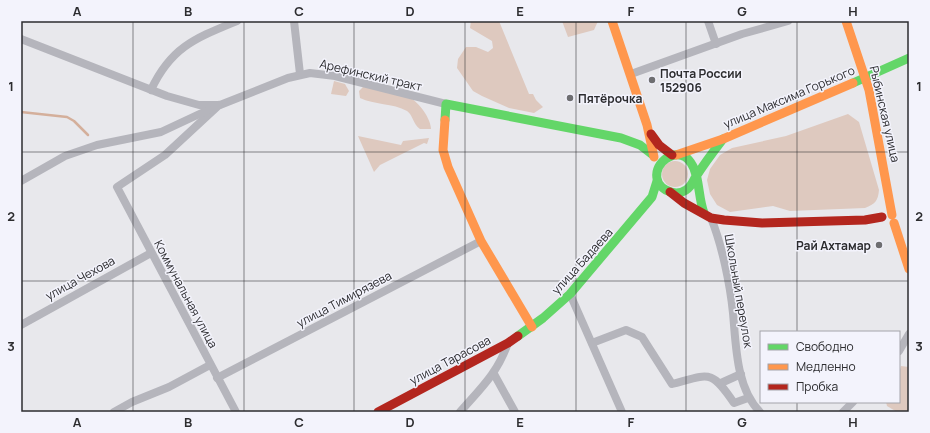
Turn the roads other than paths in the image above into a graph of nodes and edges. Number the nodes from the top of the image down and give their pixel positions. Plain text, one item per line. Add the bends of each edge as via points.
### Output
1 (237, 21) edge
2 (294, 21) edge
3 (612, 21) edge
4 (708, 21) edge
5 (788, 21) edge
6 (846, 21) edge
7 (21, 39) edge
8 (716, 44) junction
9 (909, 58) edge
10 (300, 74) junction
11 (631, 74) junction
12 (151, 90) junction
13 (446, 104) junction
14 (220, 105) junction
15 (647, 125) junction
16 (621, 138) junction
17 (723, 139) junction
18 (653, 154) junction
19 (674, 155) junction
20 (657, 176) junction
21 (694, 178) junction
22 (21, 180) edge
23 (668, 192) junction
24 (646, 206) junction
25 (708, 216) junction
26 (887, 221) junction
27 (481, 241) junction
28 (151, 253) junction
29 (909, 269) edge
30 (570, 294) junction
31 (21, 324) edge
32 (532, 327) junction
33 (909, 334) edge
34 (508, 343) junction
35 (592, 343) junction
36 (900, 349) edge
37 (210, 365) junction
38 (494, 374) junction
39 (741, 374) junction
40 (217, 378) junction
41 (721, 383) junction
42 (748, 398) junction
43 (852, 403) edge
44 (114, 412) edge
45 (236, 412) edge
46 (378, 412) edge
47 (460, 412) edge
48 (514, 412) edge
49 (622, 412) edge
50 (760, 412) edge
51 (843, 412) edge

1 - 12 street via 203,35 173,55
2 - 10 street
3 - 11 street
4 - 8 street
5 - 8 street
6 - 26 street, Рыбинская улица via 869,90 889,190
7 - 12 street, Арефинский тракт
8 - 11 street
9 - 17 street, улица Максима Горького
10 - 13 street, Арефинский тракт via 335,76
10 - 14 street, Арефинский тракт
11 - 15 street
12 - 14 street, Арефинский тракт via 184,102
13 - 16 street, Арефинский тракт
13 - 27 street via 443,150
14 - 22 street via 161,132 97,144 65,156
14 - 28 street, Коммунальная улица via 165,155 117,187
15 - 16 street via 642,132
15 - 18 street
15 - 19 street via 659,145
16 - 18 street, Арефинский тракт via 640,145
17 - 19 street, улица Максима Горького
17 - 21 street, улица Максима Горького
18 - 20 street
19 - 20 street via 660,162
19 - 21 street via 689,160 694,169
20 - 23 street
20 - 24 street, улица Бадаева via 652,197
21 - 23 street via 691,186 684,192
21 - 25 street via 699,203
23 - 24 street, улица Бадаева via 653,198
23 - 25 street
24 - 30 street, улица Бадаева
25 - 26 street via 724,220 762,222
25 - 39 street, Школьный переулок via 722,252
26 - 29 street via 899,240
27 - 32 street
27 - 40 street, улица Тимирязева
28 - 31 street, улица Чехова
28 - 37 street, Коммунальная улица
30 - 32 street, улица Бадаева
30 - 35 street
32 - 34 street, улица Тарасова
33 - 36 street
34 - 38 street
34 - 46 street, улица Тарасова
35 - 41 street via 626,330 642,336 672,384 706,376 712,376
35 - 49 street
37 - 40 street, Коммунальная улица
37 - 44 street
38 - 47 street
38 - 48 street
39 - 41 street
39 - 42 street, Школьный переулок
40 - 45 street, Коммунальная улица
41 - 42 street via 734,402
42 - 50 street, Школьный переулок
43 - 51 street

